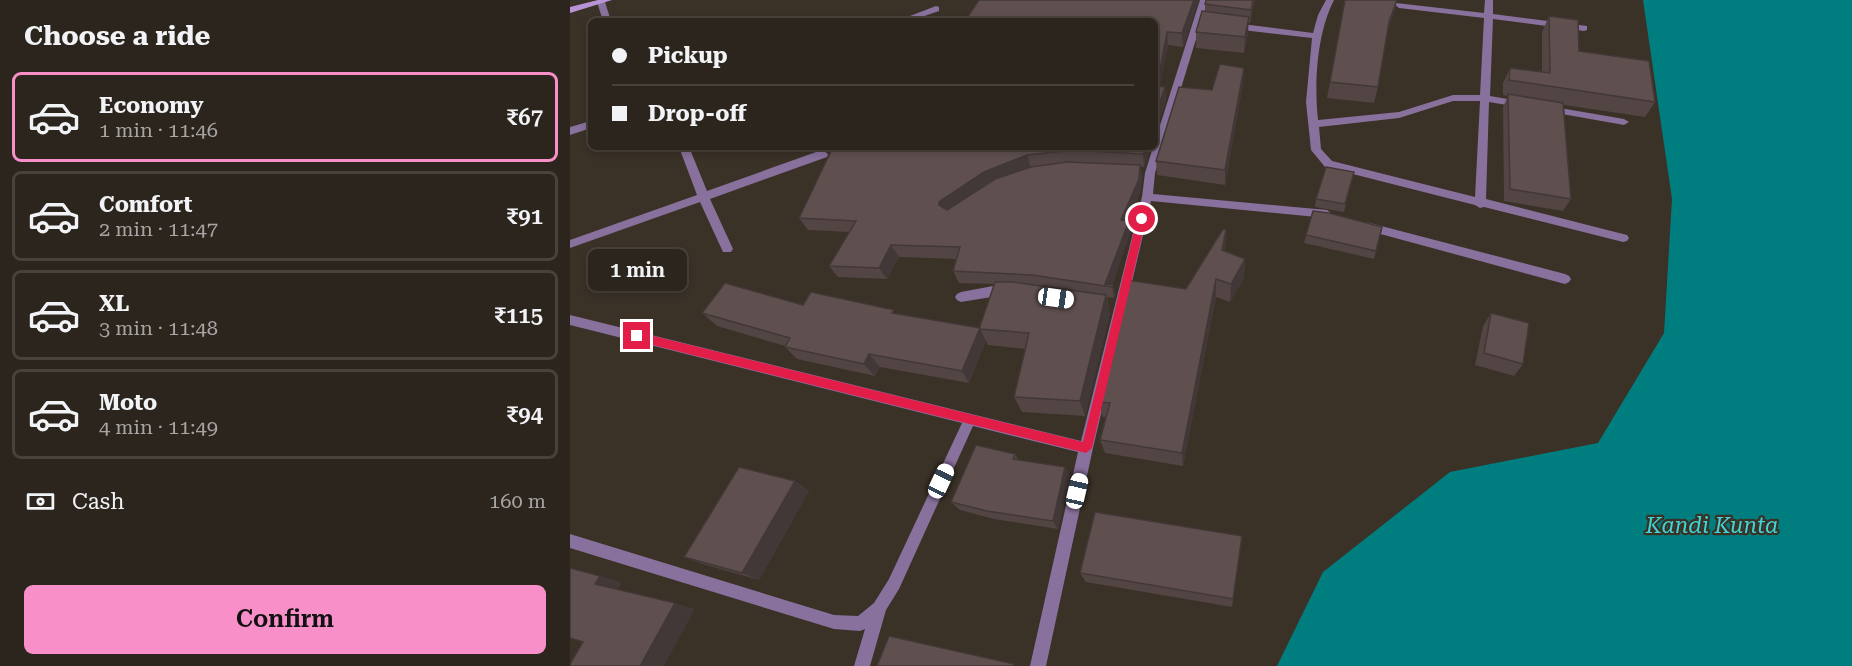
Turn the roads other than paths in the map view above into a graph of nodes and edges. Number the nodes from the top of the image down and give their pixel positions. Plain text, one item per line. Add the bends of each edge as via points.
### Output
1 (1204, 0) edge
2 (1330, 0) edge
3 (1489, 0) edge
4 (605, 1) edge
5 (1399, 5) dead end
6 (936, 9) dead end
7 (570, 10) edge
8 (1487, 16) junction
9 (607, 18) edge
10 (910, 18) edge
11 (1219, 24) edge
12 (1584, 28) dead end
13 (1317, 36) junction
14 (1485, 98) junction
15 (1624, 122) dead end
16 (1315, 124) junction
17 (588, 125) edge
18 (570, 131) edge
19 (1158, 137) edge
20 (685, 150) edge
21 (1153, 150) edge
22 (822, 154) dead end
23 (1147, 197) junction
24 (704, 198) junction
25 (1480, 204) junction
26 (1623, 238) dead end
27 (570, 244) edge
28 (727, 249) dead end
29 (1565, 279) dead end
30 (1023, 293) edge
31 (961, 297) dead end
32 (570, 320) edge
33 (970, 419) junction
34 (1086, 448) junction
35 (570, 541) edge
36 (879, 608) junction
37 (862, 666) edge
38 (1038, 666) edge

1 - 19 street via 1203,23
2 - 13 street
3 - 8 street
4 - 7 street
4 - 9 street
5 - 8 street
6 - 10 street
8 - 12 street
8 - 14 street
11 - 13 street
13 - 16 street via 1311,102
14 - 15 street
14 - 16 street via 1453,98 1399,115
14 - 25 street
16 - 25 street via 1316,150 1329,164
17 - 18 street
20 - 24 street
21 - 23 street via 1144,173
22 - 24 street
23 - 29 street via 1328,214
23 - 34 street via 1115,307
24 - 27 street
24 - 28 street
25 - 26 street
30 - 31 street via 993,291
32 - 33 street
33 - 34 street
33 - 36 street via 894,584
34 - 38 street
35 - 36 street via 834,622 860,624
36 - 37 street

